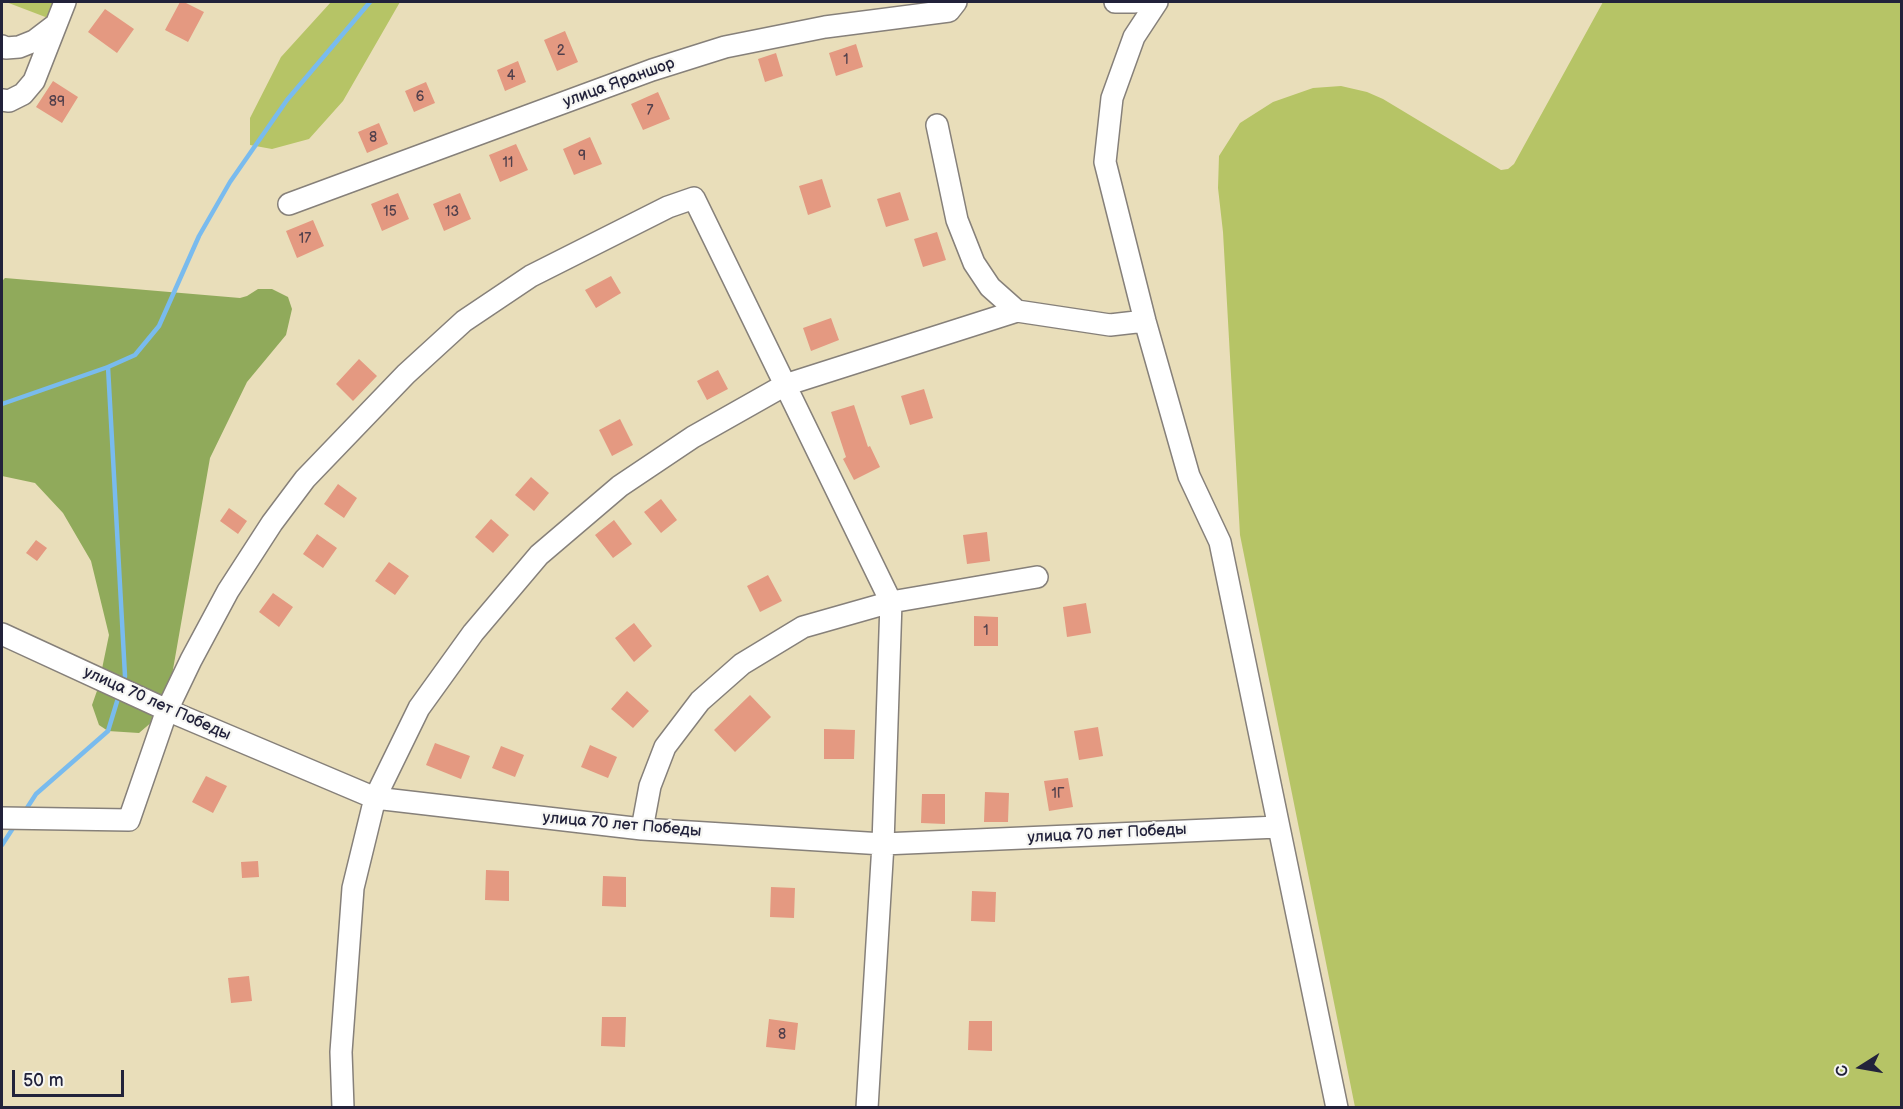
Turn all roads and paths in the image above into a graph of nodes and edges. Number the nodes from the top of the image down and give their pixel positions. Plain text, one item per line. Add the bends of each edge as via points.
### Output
1 (65, 2) edge
2 (956, 2) edge
3 (1115, 2) edge
4 (1135, 2) edge
5 (1157, 2) edge
6 (56, 25) junction
7 (2, 46) edge
8 (2, 100) edge
9 (938, 125) dead end
10 (289, 204) dead end
11 (1017, 311) junction
12 (1145, 321) junction
13 (785, 385) junction
14 (1037, 577) dead end
15 (891, 602) junction
16 (2, 634) edge
17 (166, 710) junction
18 (375, 798) junction
19 (14, 818) edge
20 (1278, 827) junction
21 (642, 829) junction
22 (883, 844) junction
23 (343, 1107) edge
24 (867, 1107) edge
25 (1337, 1107) edge

1 - 6 street
2 - 10 street, улица Яраншор via 949,11 825,27 725,47 652,70
3 - 4 street
5 - 12 street via 1134,38 1112,98 1105,162
6 - 7 street via 19,47
6 - 8 street via 34,81 23,94
9 - 11 street via 957,220 974,263 990,287
11 - 12 street via 1110,325
11 - 13 street
12 - 20 street via 1189,476 1220,542
13 - 15 street
13 - 17 street via 694,198 668,207 531,276 464,321 406,374 305,479 228,591
13 - 18 street via 693,437 620,486 539,555 473,633 419,708
14 - 15 street
15 - 21 street via 803,627 742,664 700,701 665,747 650,786
15 - 22 street
16 - 17 street, улица 70 лет Победы
17 - 18 street, улица 70 лет Победы
17 - 19 street via 129,820
18 - 21 street, улица 70 лет Победы
18 - 23 street via 353,888 341,1052
20 - 22 street, улица 70 лет Победы
20 - 25 street
21 - 22 street, улица 70 лет Победы
22 - 24 street

